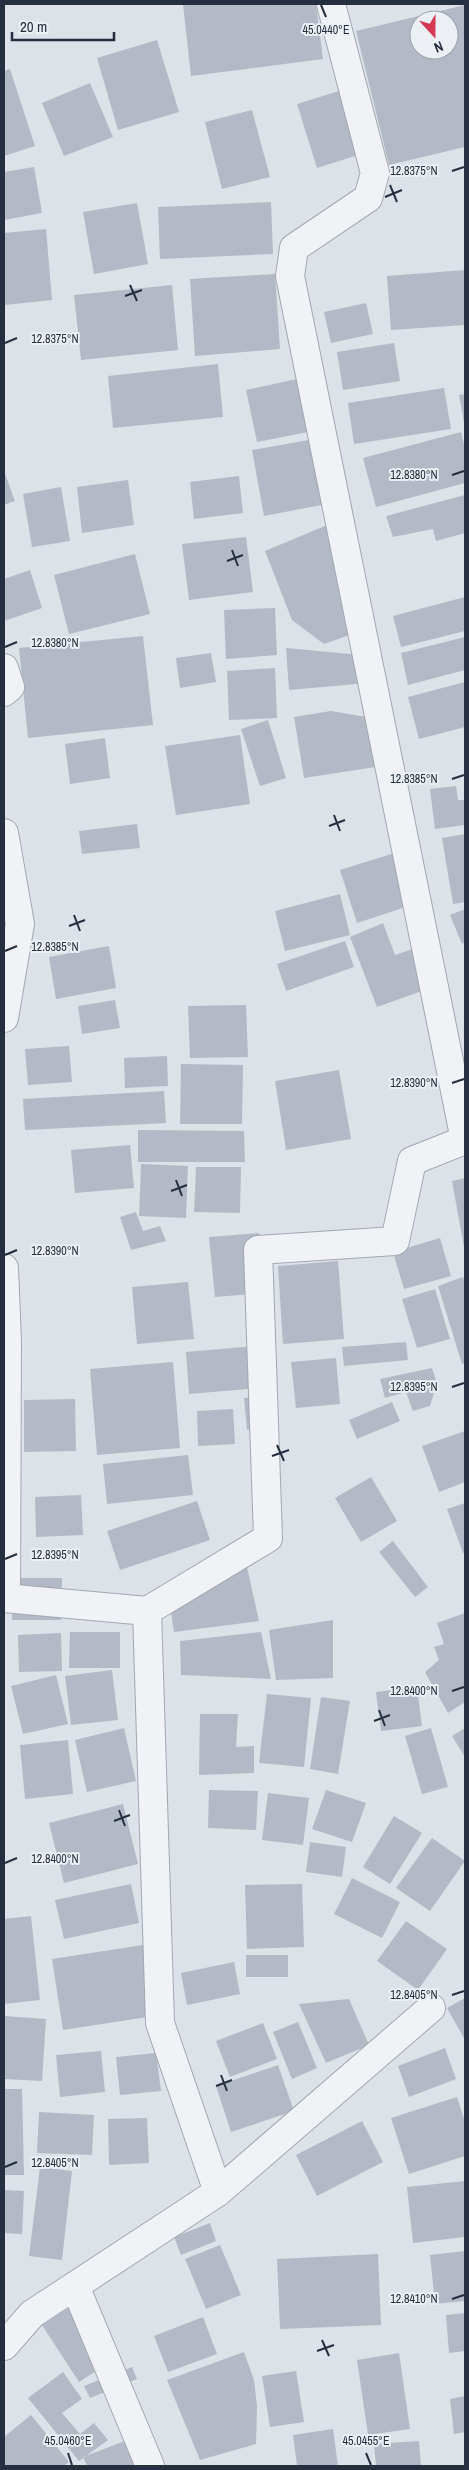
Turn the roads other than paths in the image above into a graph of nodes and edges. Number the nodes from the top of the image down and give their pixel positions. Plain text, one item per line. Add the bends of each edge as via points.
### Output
1 (331, 4) edge
2 (4, 668) edge
3 (4, 692) edge
4 (4, 833) edge
5 (4, 1018) edge
6 (4, 1268) edge
7 (5, 1598) edge
8 (146, 1611) junction
9 (431, 2008) dead end
10 (218, 2192) junction
11 (75, 2286) junction
12 (4, 2346) edge
13 (150, 2466) edge

1 - 8 street via 375,174 368,198 294,248 290,276 465,1140 412,1161 395,1241 258,1250 268,1538
2 - 3 street via 10,687
4 - 5 street via 20,924
6 - 7 street via 7,1341
7 - 8 street
8 - 10 street via 160,2023
9 - 10 street
10 - 11 street
11 - 12 street via 32,2314
11 - 13 street

